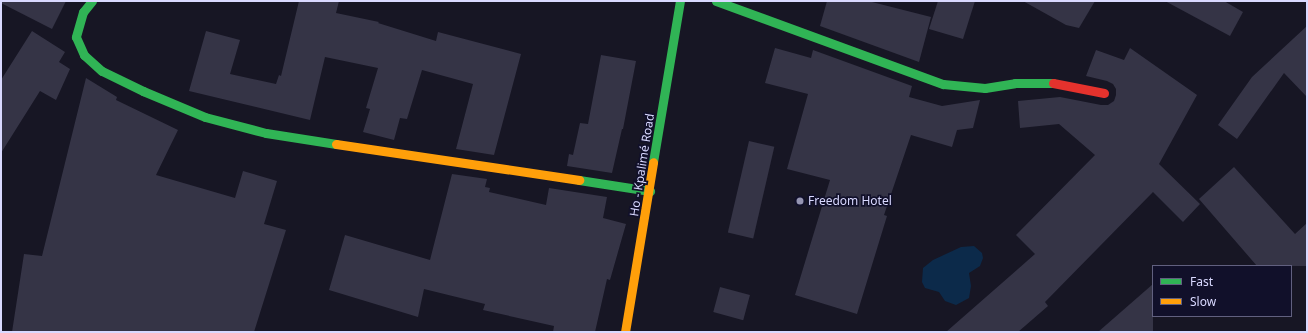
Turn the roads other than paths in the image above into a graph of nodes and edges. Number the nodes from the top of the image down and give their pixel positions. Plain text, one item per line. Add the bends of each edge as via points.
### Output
1 (92, 1) edge
2 (680, 1) edge
3 (716, 1) edge
4 (1104, 92) dead end
5 (650, 191) junction
6 (625, 332) edge

1 - 5 street via 83,12 76,36 84,55 102,71 205,117 266,133
2 - 5 street, Ho - Kpalimé Road
3 - 4 street via 943,84 985,88 1015,83 1056,83
5 - 6 street, Ho - Kpalimé Road

